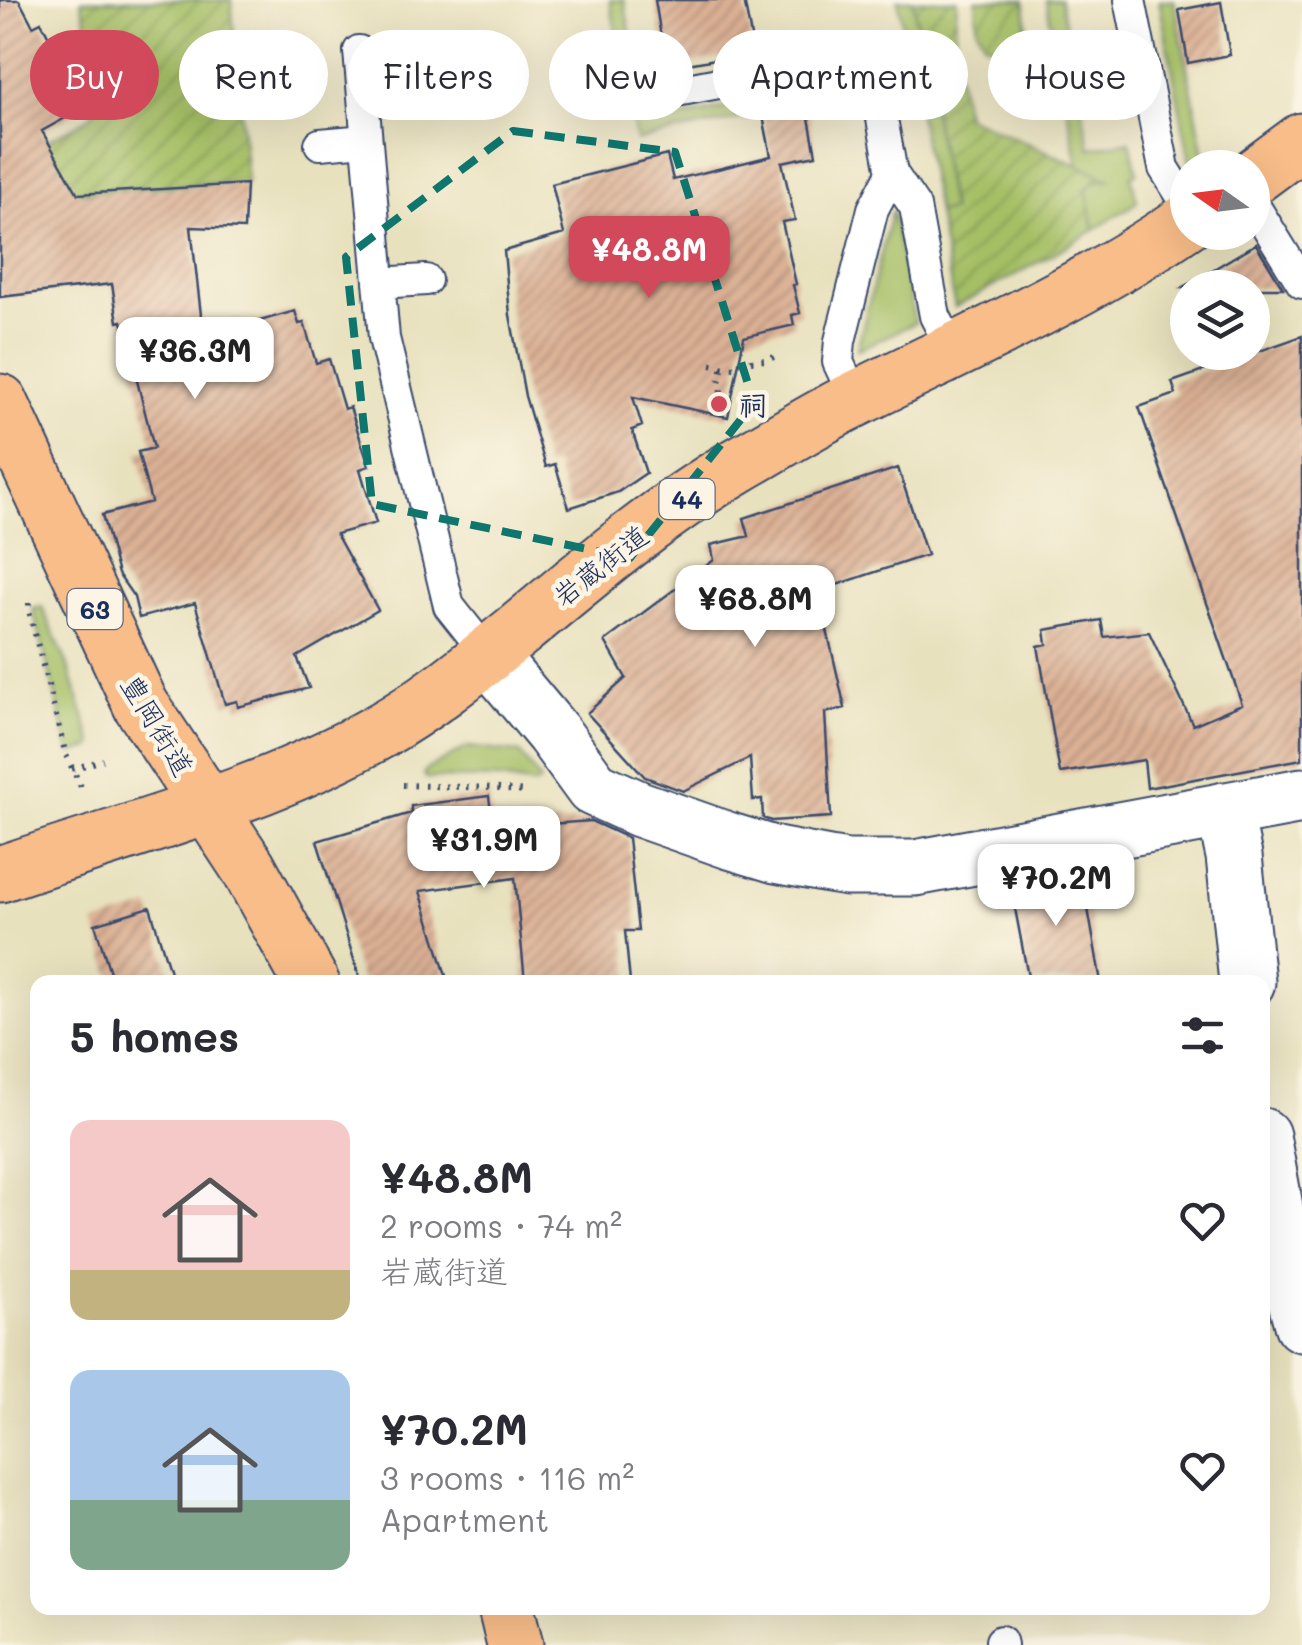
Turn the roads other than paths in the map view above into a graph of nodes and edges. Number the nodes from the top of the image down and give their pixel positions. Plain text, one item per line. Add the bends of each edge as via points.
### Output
1 (1130, 0) edge
2 (693, 88) edge
3 (364, 120) edge
4 (366, 140) junction
5 (1302, 141) edge
6 (320, 144) dead end
7 (1270, 165) edge
8 (892, 173) junction
9 (1170, 178) edge
10 (1270, 231) edge
11 (1170, 232) edge
12 (426, 280) dead end
13 (1302, 283) edge
14 (379, 284) junction
15 (954, 353) junction
16 (856, 400) junction
17 (0, 402) edge
18 (488, 655) junction
19 (1302, 796) edge
20 (208, 806) junction
21 (1224, 810) junction
22 (0, 874) edge
23 (306, 975) edge
24 (1246, 975) edge
25 (1270, 1180) edge
26 (1287, 1313) edge
27 (508, 1615) edge
28 (515, 1645) edge

1 - 9 lane
2 - 8 lane via 870,54
3 - 4 lane
4 - 6 lane
4 - 14 lane
5 - 7 main road
8 - 15 lane via 914,207 935,316
8 - 16 lane via 873,209 840,341 838,362
10 - 13 lane
11 - 15 main road, 岩蔵街道 / 44
12 - 14 lane
14 - 18 lane via 384,338 449,606
15 - 16 main road, 岩蔵街道 / 44
16 - 18 main road, 岩蔵街道 / 44 via 661,516
17 - 20 main road, 豊岡街道 / 63 via 141,705
18 - 20 main road, 岩蔵街道 / 44 via 379,732
18 - 21 street via 593,788 776,855 846,868 916,868
19 - 21 street
20 - 22 main road, 岩蔵街道 / 44
20 - 23 main road, 豊岡街道 / 63
21 - 24 street
25 - 26 street
27 - 28 main road

